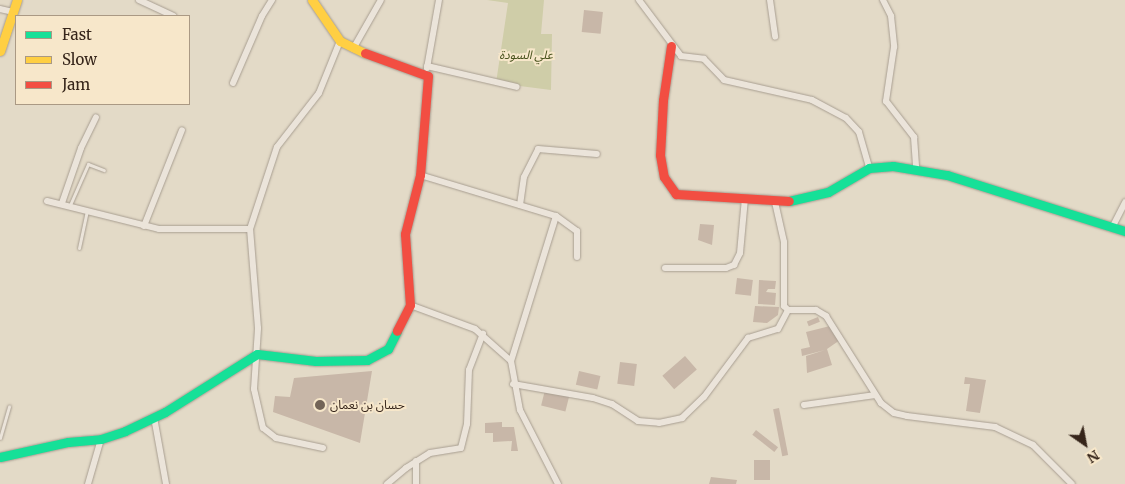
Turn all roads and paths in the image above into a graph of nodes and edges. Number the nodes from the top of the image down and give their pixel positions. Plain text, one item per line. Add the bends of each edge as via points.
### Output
1 (17, 0) edge
2 (139, 0) edge
3 (272, 0) edge
4 (312, 0) edge
5 (381, 0) edge
6 (439, 0) edge
7 (639, 0) edge
8 (770, 0) edge
9 (883, 0) edge
10 (0, 9) edge
11 (13, 12) junction
12 (172, 15) edge
13 (775, 37) dead end
14 (340, 41) junction
15 (671, 46) junction
16 (353, 49) junction
17 (0, 51) edge
18 (427, 66) junction
19 (428, 76) junction
20 (233, 83) dead end
21 (517, 87) dead end
22 (96, 117) dead end
23 (182, 130) dead end
24 (597, 154) dead end
25 (869, 168) junction
26 (916, 169) junction
27 (104, 170) dead end
28 (420, 176) junction
29 (745, 198) junction
30 (47, 201) dead end
31 (775, 202) junction
32 (1125, 202) edge
33 (62, 203) junction
34 (70, 205) junction
35 (520, 205) junction
36 (87, 210) junction
37 (556, 216) junction
38 (144, 226) junction
39 (1113, 226) junction
40 (250, 229) junction
41 (1125, 231) edge
42 (79, 248) dead end
43 (577, 257) dead end
44 (665, 268) dead end
45 (410, 305) junction
46 (788, 310) junction
47 (483, 334) junction
48 (257, 354) junction
49 (511, 361) junction
50 (513, 384) junction
51 (875, 395) junction
52 (804, 405) dead end
53 (9, 406) dead end
54 (154, 417) junction
55 (0, 438) edge
56 (101, 438) junction
57 (323, 448) dead end
58 (0, 457) edge
59 (416, 461) junction
60 (88, 484) edge
61 (166, 484) edge
62 (388, 484) edge
63 (416, 484) edge
64 (558, 484) edge
65 (1072, 484) edge

1 - 11 street
2 - 12 street
3 - 20 street
4 - 14 street
5 - 16 street
6 - 18 street
7 - 15 street
8 - 13 street
9 - 26 street via 891,16 894,47 886,101 914,137
10 - 11 street
11 - 17 street
14 - 16 street
14 - 40 street via 319,93 277,148
15 - 25 street via 681,56 704,59 724,80 812,100 846,118 859,132
15 - 29 street via 663,100 660,155 667,183 680,196
16 - 19 street
18 - 19 street
18 - 21 street
19 - 28 street
22 - 33 street via 81,148
23 - 38 street
24 - 35 street via 538,149 524,177
25 - 26 street
25 - 31 street via 818,196
26 - 39 street via 977,184
27 - 34 lane via 88,164
28 - 35 street
28 - 45 street via 404,234
29 - 31 street
29 - 44 street via 740,253 734,265 726,268
30 - 33 street
31 - 46 street via 783,232 783,302
32 - 39 street
33 - 34 street
34 - 36 street
35 - 37 street
36 - 38 street
36 - 42 lane
37 - 43 street via 577,231
37 - 49 street
38 - 40 street via 185,231
39 - 41 street
40 - 48 street
45 - 47 street via 447,316
45 - 48 street via 388,349 374,358 316,361
46 - 50 street via 778,329 748,338 704,396 682,418 659,424 638,421 612,404 593,398
46 - 51 street via 816,310 826,316
47 - 49 street
47 - 59 street via 469,370 467,424 461,448 430,454
48 - 54 street
48 - 57 street via 254,389 263,428 276,438
49 - 50 street
50 - 64 street via 520,410
51 - 52 street
51 - 65 street via 894,413 920,419 980,423 1020,438 1044,454
53 - 55 lane
54 - 56 street
54 - 61 street
56 - 58 street
56 - 60 street
59 - 62 street
59 - 63 street

